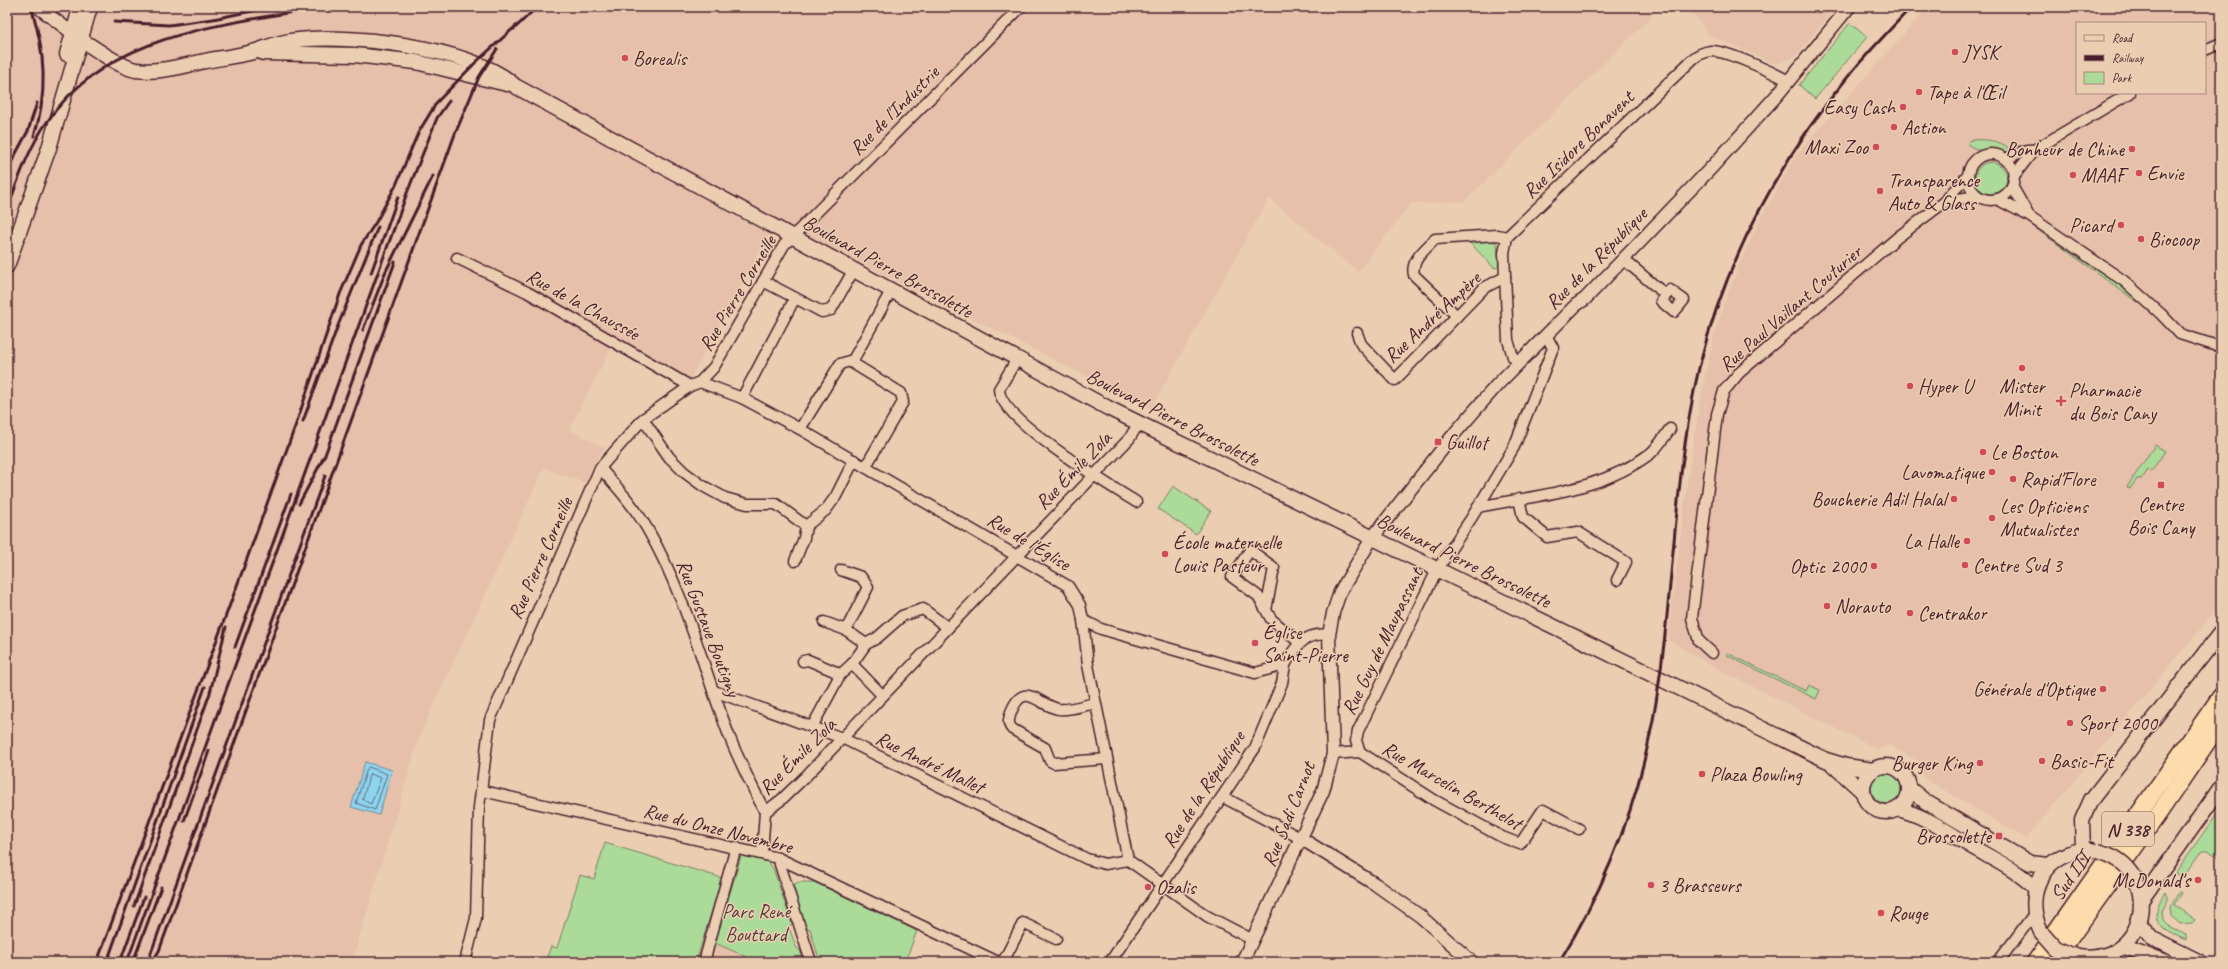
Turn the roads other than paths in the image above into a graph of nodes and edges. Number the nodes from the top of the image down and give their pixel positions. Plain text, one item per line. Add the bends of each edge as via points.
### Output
1 (38, 7) edge
2 (81, 7) edge
3 (90, 7) edge
4 (95, 7) edge
5 (1021, 7) edge
6 (1849, 7) edge
7 (79, 38) junction
8 (2221, 43) edge
9 (419, 48) junction
10 (2206, 50) edge
11 (252, 52) junction
12 (416, 62) junction
13 (1789, 81) junction
14 (515, 86) junction
15 (2128, 94) edge
16 (2034, 150) junction
17 (2004, 159) junction
18 (1968, 175) junction
19 (2013, 182) junction
20 (1977, 196) junction
21 (1997, 199) junction
22 (1946, 201) junction
23 (2029, 216) junction
24 (792, 236) junction
25 (1507, 237) junction
26 (457, 258) dead end
27 (1623, 259) junction
28 (7, 266) edge
29 (853, 270) junction
30 (1505, 278) junction
31 (762, 281) junction
32 (891, 291) junction
33 (1666, 295) dead end
34 (796, 298) junction
35 (1457, 316) junction
36 (1357, 333) dead end
37 (1546, 335) junction
38 (2221, 349) edge
39 (1017, 359) junction
40 (849, 361) junction
41 (1519, 362) junction
42 (700, 382) junction
43 (690, 386) junction
44 (742, 398) junction
45 (643, 419) junction
46 (1139, 423) junction
47 (800, 428) junction
48 (1670, 429) dead end
49 (854, 460) junction
50 (866, 466) junction
51 (600, 468) junction
52 (1094, 475) junction
53 (1520, 499) junction
54 (1136, 502) dead end
55 (1478, 507) junction
56 (806, 526) junction
57 (1372, 538) junction
58 (1016, 554) junction
59 (795, 561) dead end
60 (842, 570) dead end
61 (1437, 570) junction
62 (1617, 580) dead end
63 (1266, 610) junction
64 (1083, 620) junction
65 (824, 622) dead end
66 (947, 627) junction
67 (846, 630) junction
68 (2221, 632) edge
69 (1329, 635) junction
70 (1300, 643) junction
71 (866, 644) junction
72 (1712, 653) dead end
73 (803, 661) dead end
74 (852, 664) junction
75 (1285, 666) junction
76 (840, 675) junction
77 (714, 691) junction
78 (882, 695) junction
79 (2221, 696) edge
80 (1095, 703) junction
81 (2221, 722) edge
82 (812, 726) junction
83 (842, 738) junction
84 (1360, 752) junction
85 (1333, 754) junction
86 (1107, 759) junction
87 (1826, 760) junction
88 (1873, 770) junction
89 (2221, 786) edge
90 (1910, 790) junction
91 (483, 791) junction
92 (1863, 792) junction
93 (1223, 797) junction
94 (1897, 809) junction
95 (765, 812) junction
96 (1579, 829) dead end
97 (1302, 839) junction
98 (736, 847) junction
99 (2083, 850) junction
100 (762, 853) junction
101 (778, 858) junction
102 (1128, 860) junction
103 (2050, 865) junction
104 (1161, 884) junction
105 (2035, 888) junction
106 (2142, 899) junction
107 (2034, 914) junction
108 (2139, 923) junction
109 (1056, 939) dead end
110 (1252, 940) junction
111 (2122, 946) junction
112 (2086, 959) edge
113 (465, 962) edge
114 (704, 962) edge
115 (811, 962) edge
116 (998, 962) edge
117 (1003, 962) edge
118 (1110, 962) edge
119 (1242, 962) edge
120 (1472, 962) edge
121 (1998, 962) edge
122 (2035, 962) edge
123 (2053, 962) edge
124 (2166, 962) edge
125 (2200, 962) edge

1 - 7 street
2 - 7 main road
3 - 7 main road
4 - 7 main road
5 - 24 street, Rue de l'Industrie
6 - 13 street, Rue de la République
7 - 11 main road, Boulevard Pierre Brossolette via 134,70 156,71
7 - 28 main road via 46,156
8 - 10 street
9 - 11 main road, Boulevard Pierre Brossolette via 370,39 346,38 284,42
9 - 12 main road
9 - 14 main road, Boulevard Pierre Brossolette via 484,67 504,76
11 - 12 main road, Boulevard Pierre Brossolette via 355,55
12 - 14 main road, Boulevard Pierre Brossolette
13 - 25 street, Rue Isidore Bonavent via 1774,72 1717,52 1702,53
13 - 27 street, Rue de la République via 1712,167
14 - 24 main road, Boulevard Pierre Brossolette
15 - 16 street
16 - 17 street via 2028,149 2012,158
16 - 19 street
17 - 18 street via 1992,155 1980,157 1972,164
17 - 19 street via 2011,167
18 - 20 street via 1970,187
18 - 22 street, Rue Paul Vaillant Couturier
19 - 21 street via 2003,196
19 - 23 street
20 - 21 street via 1989,200
20 - 22 street, Rue Paul Vaillant Couturier
21 - 23 street
22 - 72 street, Rue Paul Vaillant Couturier via 1898,237 1739,373 1724,391 1717,414 1692,618 1699,641
23 - 38 street via 2134,289 2180,334
24 - 29 main road, Boulevard Pierre Brossolette
24 - 31 street, Rue Pierre Corneille
25 - 30 street via 1504,253
25 - 35 street via 1497,235 1436,239 1414,262 1414,275
26 - 43 street, Rue de la Chaussée via 527,292
27 - 33 street
27 - 37 street, Rue de la République
29 - 32 main road, Boulevard Pierre Brossolette
29 - 34 street via 831,310 822,312
30 - 35 street, Rue André Ampère via 1484,288
30 - 41 street via 1508,340 1513,357
31 - 34 street
31 - 42 street, Rue Pierre Corneille via 714,367
32 - 39 main road, Boulevard Pierre Brossolette
32 - 40 street via 854,360
34 - 44 street
35 - 36 street, Rue André Ampère via 1395,380 1360,344
37 - 41 street, Rue de la République
37 - 55 street, Rue Guy de Maupassant via 1553,348 1517,440
39 - 46 main road, Boulevard Pierre Brossolette
39 - 52 street via 999,389 1001,398 1039,438
40 - 47 street via 840,364
40 - 50 street via 900,393 903,402
41 - 57 street, Rue de la République via 1455,433
42 - 43 street, Rue Pierre Corneille
42 - 44 street, Rue de l'Église
43 - 45 street, Rue Pierre Corneille
44 - 47 street, Rue de l'Église
45 - 51 street, Rue Pierre Corneille
45 - 56 street via 669,456 684,472 703,486 725,498 747,504 776,504
46 - 52 street, Rue Émile Zola via 1129,439
46 - 57 main road, Boulevard Pierre Brossolette
47 - 49 street, Rue de l'Église
48 - 53 street via 1652,452 1607,479 1579,488
49 - 50 street, Rue de l'Église
49 - 56 street via 826,510
50 - 58 street, Rue de l'Église
51 - 77 street, Rue Gustave Boutigny via 626,496 648,529 671,573
51 - 91 street, Rue Pierre Corneille via 490,720
52 - 54 street
52 - 58 street, Rue Émile Zola
53 - 55 street
53 - 62 street via 1523,517 1547,537 1578,532 1626,562
55 - 61 street, Rue Guy de Maupassant
56 - 59 street
57 - 61 main road, Boulevard Pierre Brossolette
57 - 69 street, Rue Sadi Carnot via 1340,592
58 - 64 street, Rue de l'Église via 1068,586 1080,605
58 - 66 street, Rue Émile Zola
60 - 67 street via 861,577 868,587
61 - 84 street, Rue Guy de Maupassant via 1358,731 1356,741
61 - 87 main road, Boulevard Pierre Brossolette
63 - 63 street via 1258,596 1232,577 1250,550 1274,568
63 - 70 street via 1271,619
64 - 75 street via 1101,629 1255,673
64 - 80 street, Rue de l'Église
65 - 67 street
66 - 71 street, Rue Émile Zola via 923,609 902,616 877,638
66 - 78 street, Rue Émile Zola
67 - 71 street
68 - 99 main road via 2091,800 2082,820
69 - 70 street via 1316,634
69 - 85 street, Rue Sadi Carnot
70 - 75 street
71 - 74 street, Rue Émile Zola
73 - 76 street via 814,663
74 - 76 street, Rue Émile Zola
74 - 78 street
75 - 93 street, Rue de la République via 1282,683 1255,748
76 - 82 street, Rue Émile Zola
77 - 82 street, Rue André Mallet
77 - 95 street, Rue Gustave Boutigny via 730,739
78 - 83 street, Rue Émile Zola
79 - 122 highway, Sud III / N 338
80 - 86 street, Rue de l'Église
80 - 86 street via 1059,710 1026,695 1020,696 1008,719 1009,725 1046,750 1050,761 1054,763
81 - 123 highway, Sud III / N 338
82 - 83 street, Rue André Mallet
83 - 95 street, Rue Émile Zola via 781,800
83 - 102 street, Rue André Mallet via 1087,859 1105,864
84 - 85 street, Rue Marcelin Berthelot
84 - 96 street, Rue Marcelin Berthelot via 1434,800 1520,844 1543,810
85 - 97 street, Rue Sadi Carnot via 1323,791
86 - 102 street, Rue de l'Église
87 - 88 main road, Boulevard Pierre Brossolette
87 - 92 main road, Boulevard Pierre Brossolette
88 - 90 main road via 1886,766 1897,768 1907,778
88 - 92 main road via 1865,780
89 - 106 main road
90 - 94 main road via 1907,799
90 - 103 main road via 2030,863
91 - 98 street, Rue du Onze Novembre
91 - 113 street, Rue Pierre Corneille via 479,814 476,918
92 - 94 main road via 1868,804 1876,810 1884,812
93 - 97 street
93 - 104 street, Rue de la République
94 - 105 main road via 1931,822 2022,876
95 - 100 street, Rue Émile Zola
97 - 110 street, Rue Sadi Carnot
97 - 120 street via 1375,884 1420,916
98 - 100 street, Rue du Onze Novembre
98 - 114 street
99 - 103 main road via 2064,855
99 - 106 main road, bridge via 2111,855 2123,863 2135,878
100 - 101 street, Rue du Onze Novembre
101 - 115 street
101 - 116 street, Rue du Onze Novembre
102 - 104 street
103 - 105 main road
104 - 110 street via 1207,916
104 - 118 street, Rue de la République
105 - 107 main road
106 - 108 main road
107 - 112 main road, bridge via 2041,932 2056,948
107 - 121 street
108 - 111 main road
108 - 125 main road via 2152,938
109 - 117 street via 1023,923
110 - 119 street, Rue Sadi Carnot
111 - 112 main road via 2109,954
111 - 124 main road

